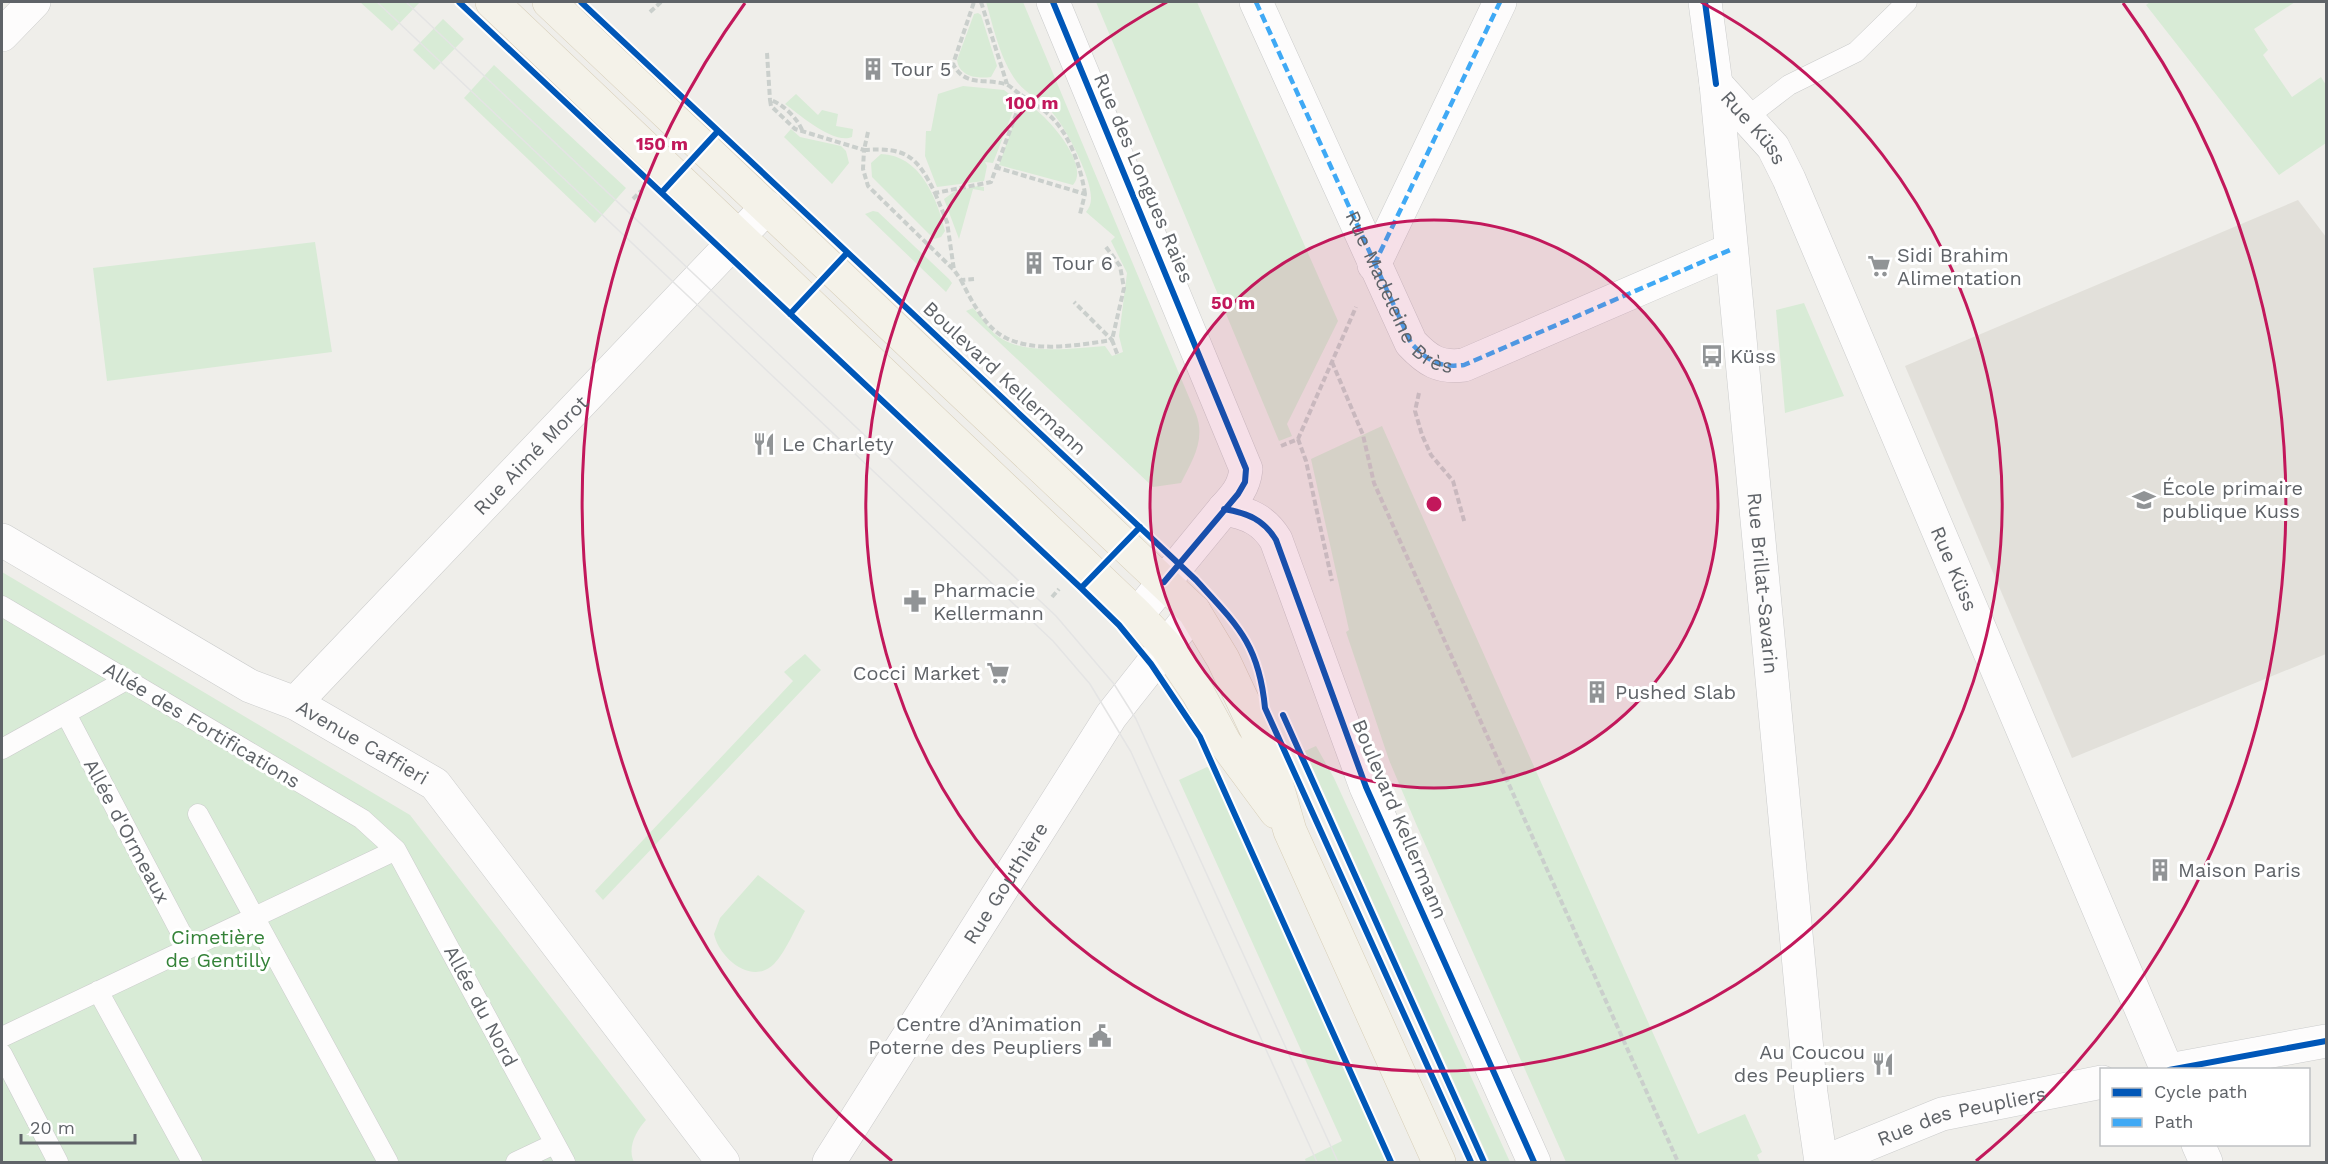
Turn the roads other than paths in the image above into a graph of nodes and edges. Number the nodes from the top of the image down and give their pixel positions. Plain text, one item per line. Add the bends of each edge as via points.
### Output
1 (34, 2) edge
2 (492, 2) edge
3 (549, 2) edge
4 (1053, 2) edge
5 (1256, 2) edge
6 (1500, 2) edge
7 (1705, 2) edge
8 (1907, 2) edge
9 (2, 35) edge
10 (1716, 84) junction
11 (1746, 118) junction
12 (767, 207) junction
13 (738, 236) junction
14 (1730, 250) junction
15 (1374, 265) junction
16 (1224, 509) junction
17 (2, 540) edge
18 (1164, 582) junction
19 (2, 606) edge
20 (1194, 611) junction
21 (1137, 615) junction
22 (1166, 646) junction
23 (126, 680) junction
24 (295, 703) junction
25 (66, 714) junction
26 (2, 749) edge
27 (198, 814) dead end
28 (1290, 831) junction
29 (396, 850) junction
30 (253, 918) junction
31 (189, 948) junction
32 (98, 991) junction
33 (2, 1037) edge
34 (2326, 1041) edge
35 (2, 1054) edge
36 (2167, 1068) edge
37 (2179, 1068) edge
38 (2100, 1082) edge
39 (554, 1143) junction
40 (2199, 1146) edge
41 (58, 1162) edge
42 (192, 1162) edge
43 (388, 1162) edge
44 (516, 1162) edge
45 (565, 1162) edge
46 (723, 1162) edge
47 (829, 1162) edge
48 (1439, 1162) edge
49 (1534, 1162) edge
50 (1823, 1162) edge
51 (2206, 1162) edge

1 - 9 street
2 - 13 main road, Boulevard Kellermann
3 - 12 main road, Boulevard Kellermann
4 - 16 street, Rue des Longues Raies via 1246,469 1245,482
5 - 15 street, Rue Madeleine Brès
6 - 15 street
7 - 10 street, Rue Brillat-Savarin
8 - 11 lane via 1856,52 1789,85
10 - 11 street, Rue Küss
10 - 14 street, Rue Brillat-Savarin
11 - 36 street, Rue Küss via 1773,147 1789,179
12 - 13 street, Rue Aimé Morot
12 - 18 main road, Boulevard Kellermann
13 - 21 main road, Boulevard Kellermann
13 - 24 street, Rue Aimé Morot
14 - 15 street, Rue Madeleine Brès via 1464,365 1447,367 1428,361 1411,343
14 - 50 street, Rue Brillat-Savarin via 1811,1093
16 - 18 street, Rue des Longues Raies
16 - 49 street, Boulevard Kellermann via 1259,520 1276,540 1366,787
17 - 24 street, Avenue Caffieri via 250,686
18 - 20 main road, Boulevard Kellermann
18 - 21 street, Rue des Longues Raies
19 - 23 lane, Allée des Fortifications
20 - 22 street, Rue Gouthière
20 - 28 main road, Boulevard Kellermann via 1223,659 1269,758
21 - 22 main road, Boulevard Kellermann
22 - 28 main road, Boulevard Kellermann via 1225,743
22 - 47 street, Rue Gouthière via 1105,725
23 - 25 lane
23 - 29 lane, Allée des Fortifications via 362,819
24 - 46 street, Avenue Caffieri via 435,784
25 - 26 lane
25 - 31 lane, Allée d'Ormeaux
27 - 30 lane
28 - 48 main road, Boulevard Kellermann
29 - 30 lane
29 - 39 lane, Allée du Nord
30 - 31 lane
30 - 43 lane
31 - 32 lane
32 - 33 lane
32 - 42 lane
34 - 37 street
35 - 41 lane
38 - 50 street, Rue des Peupliers via 1942,1114
39 - 44 lane
39 - 45 lane, Allée du Nord
40 - 51 street

